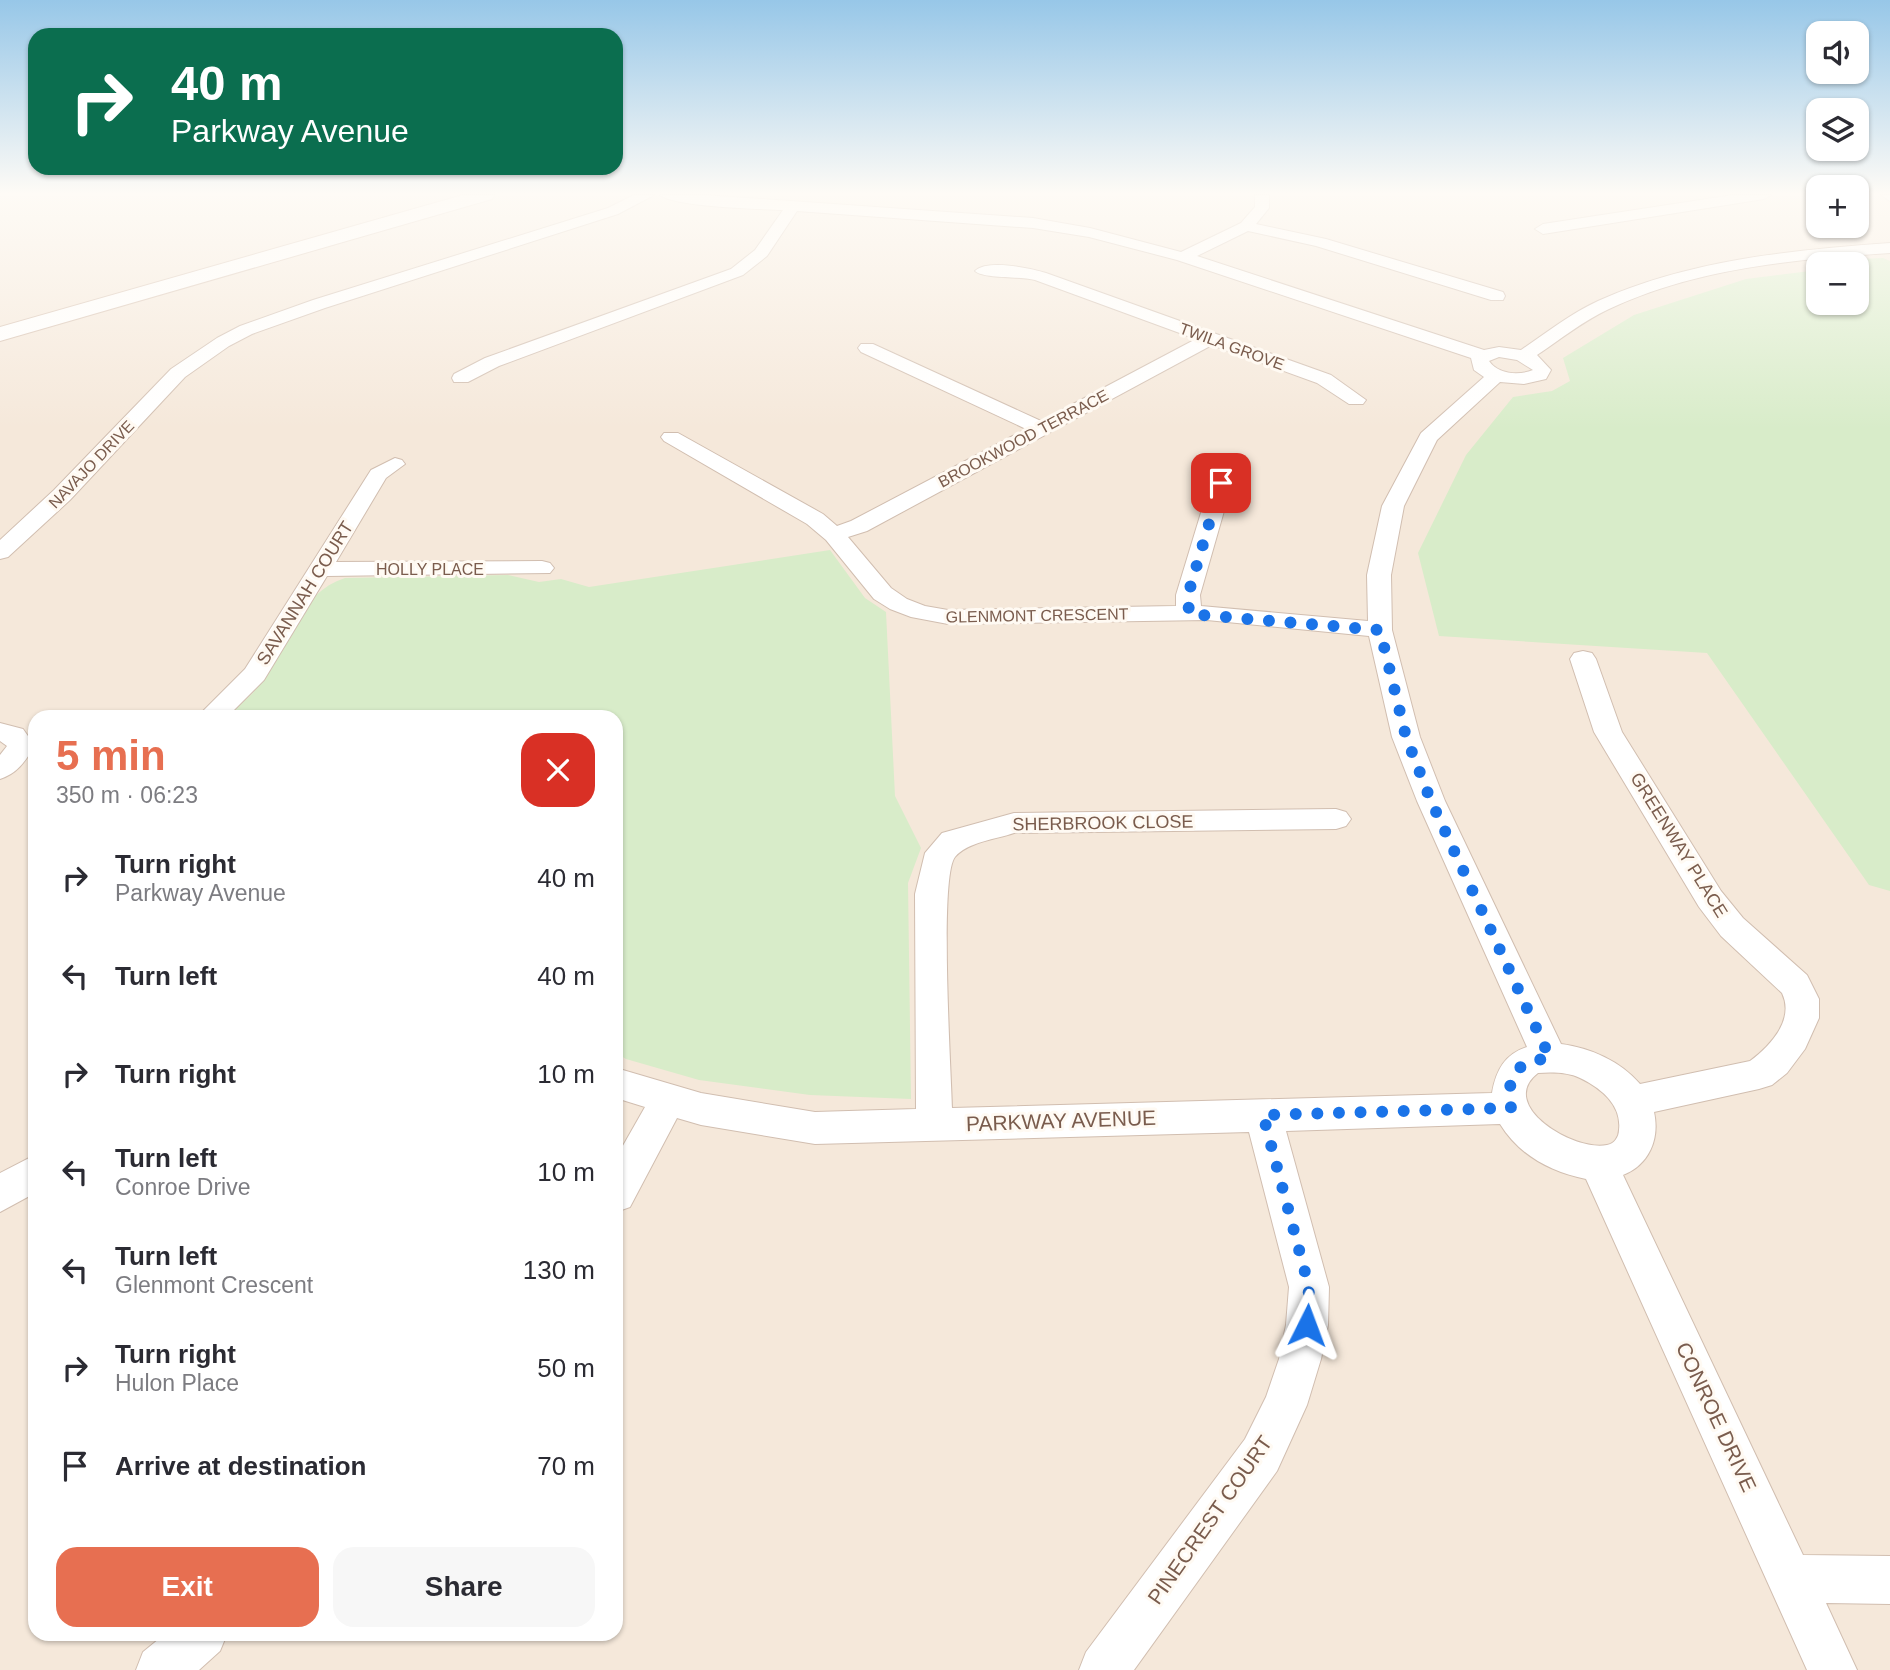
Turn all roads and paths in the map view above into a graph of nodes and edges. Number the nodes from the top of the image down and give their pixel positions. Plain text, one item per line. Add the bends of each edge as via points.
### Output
1 (213, 273) edge
2 (417, 273) edge
3 (734, 273) edge
4 (1027, 273) edge
5 (1228, 273) edge
6 (1421, 273) edge
7 (1700, 273) edge
8 (1497, 296) dead end
9 (319, 304) junction
10 (0, 334) edge
11 (1209, 339) junction
12 (867, 348) dead end
13 (1490, 365) junction
14 (178, 373) junction
15 (461, 378) dead end
16 (1356, 400) dead end
17 (1041, 428) junction
18 (671, 437) dead end
19 (395, 464) dead end
20 (1221, 483) dead end
21 (835, 534) junction
22 (0, 552) edge
23 (541, 568) dead end
24 (319, 569) junction
25 (1189, 614) junction
26 (1380, 630) junction
27 (1583, 659) dead end
28 (218, 710) edge
29 (0, 732) edge
30 (16, 763) edge
31 (1336, 819) dead end
32 (1550, 1058) junction
33 (623, 1085) edge
34 (668, 1100) junction
35 (1632, 1101) junction
36 (1511, 1108) junction
37 (1263, 1115) junction
38 (934, 1125) junction
39 (1599, 1165) junction
40 (28, 1176) edge
41 (623, 1181) edge
42 (0, 1194) edge
43 (1791, 1579) junction
44 (1890, 1580) edge
45 (195, 1641) edge
46 (161, 1670) edge
47 (1104, 1670) edge
48 (1832, 1670) edge

1 - 10 street
2 - 9 street, NAVAJO DRIVE
3 - 15 street via 492,362
4 - 11 street, TWILA GROVE
5 - 13 street
6 - 8 street
7 - 13 street via 1605,305 1524,356 1539,364 1539,375 1522,379
9 - 14 street, NAVAJO DRIVE via 246,330
9 - 14 street, NAVAJO DRIVE via 195,337
11 - 16 street, TWILA GROVE via 1324,379
11 - 17 street, BROOKWOOD TERRACE
12 - 17 street
13 - 26 street via 1428,438 1393,506 1379,575
14 - 22 street, NAVAJO DRIVE via 62,495
17 - 21 street, BROOKWOOD TERRACE via 859,526
18 - 21 street, GLENMONT CRESCENT
19 - 24 street, SAVANNAH COURT via 378,474
20 - 25 street via 1188,595
21 - 25 street, GLENMONT CRESCENT via 876,590 890,601 929,615
23 - 24 street, HOLLY PLACE
24 - 28 street, SAVANNAH COURT via 255,674
25 - 26 street, GLENMONT CRESCENT
26 - 32 street via 1406,737 1431,801
27 - 35 street, GREENWAY PLACE via 1608,732 1710,899 1732,927 1795,984 1802,999 1802,1018 1793,1039 1759,1074
29 - 30 street via 18,739 21,746
31 - 38 street, SHERBROOK CLOSE via 1014,823 953,841 940,853 931,894
32 - 35 street via 1575,1060 1598,1070
32 - 36 street via 1530,1060 1516,1070 1508,1089
33 - 34 street, PARKWAY AVENUE
34 - 38 street, PARKWAY AVENUE via 815,1128
34 - 41 street
35 - 39 street via 1639,1129 1634,1148 1619,1160
36 - 37 street, PARKWAY AVENUE
36 - 39 street via 1524,1130 1544,1147 1570,1160
37 - 38 street, PARKWAY AVENUE
37 - 47 street, PINECREST COURT via 1309,1287 1300,1359 1261,1455
39 - 43 street, CONROE DRIVE
40 - 42 street
43 - 44 street
43 - 48 street, CONROE DRIVE
45 - 46 street

